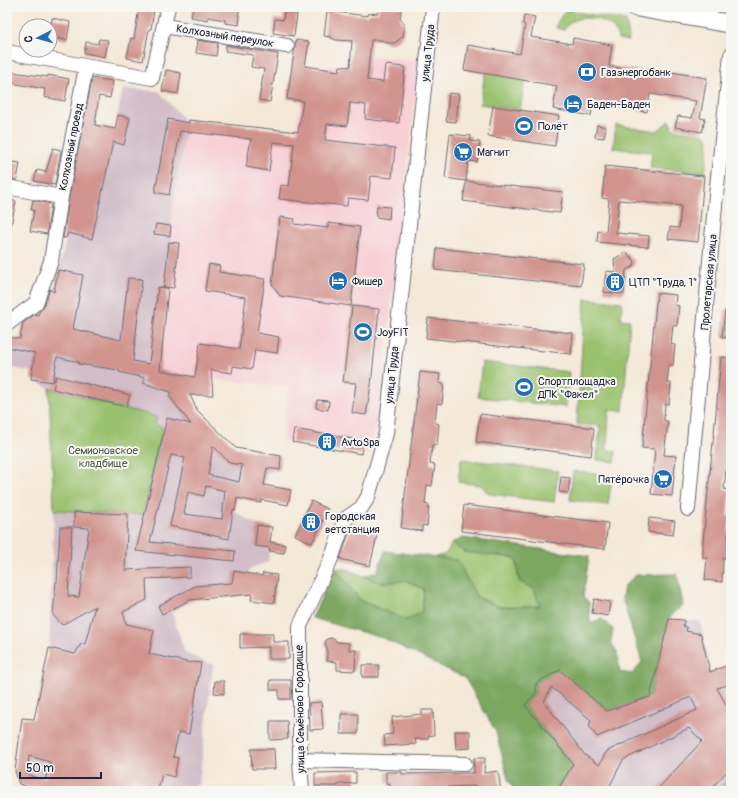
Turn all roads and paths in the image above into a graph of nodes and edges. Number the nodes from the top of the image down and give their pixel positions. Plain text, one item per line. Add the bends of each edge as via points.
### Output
1 (168, 7) edge
2 (433, 7) edge
3 (635, 7) edge
4 (731, 24) edge
5 (164, 26) junction
6 (287, 46) dead end
7 (7, 52) edge
8 (731, 55) edge
9 (86, 67) junction
10 (7, 187) edge
11 (61, 197) junction
12 (7, 324) edge
13 (688, 509) dead end
14 (300, 626) joint
15 (300, 760) junction
16 (464, 764) dead end
17 (302, 791) edge

1 - 5 street, Колхозный переулок
2 - 14 street, улица Труда via 386,433 368,497 361,508 345,519 333,554
3 - 4 main road
5 - 6 street, Колхозный переулок
5 - 9 street, Колхозный переулок via 152,78
7 - 9 street, Колхозный переулок
8 - 13 street, Пролетарская улица
9 - 11 street, Колхозный проезд
10 - 11 street, Колхозный проезд
11 - 12 street via 51,261 36,303
14 - 15 street, улица Семёново Городище
15 - 16 street
15 - 17 street, улица Семёново Городище

